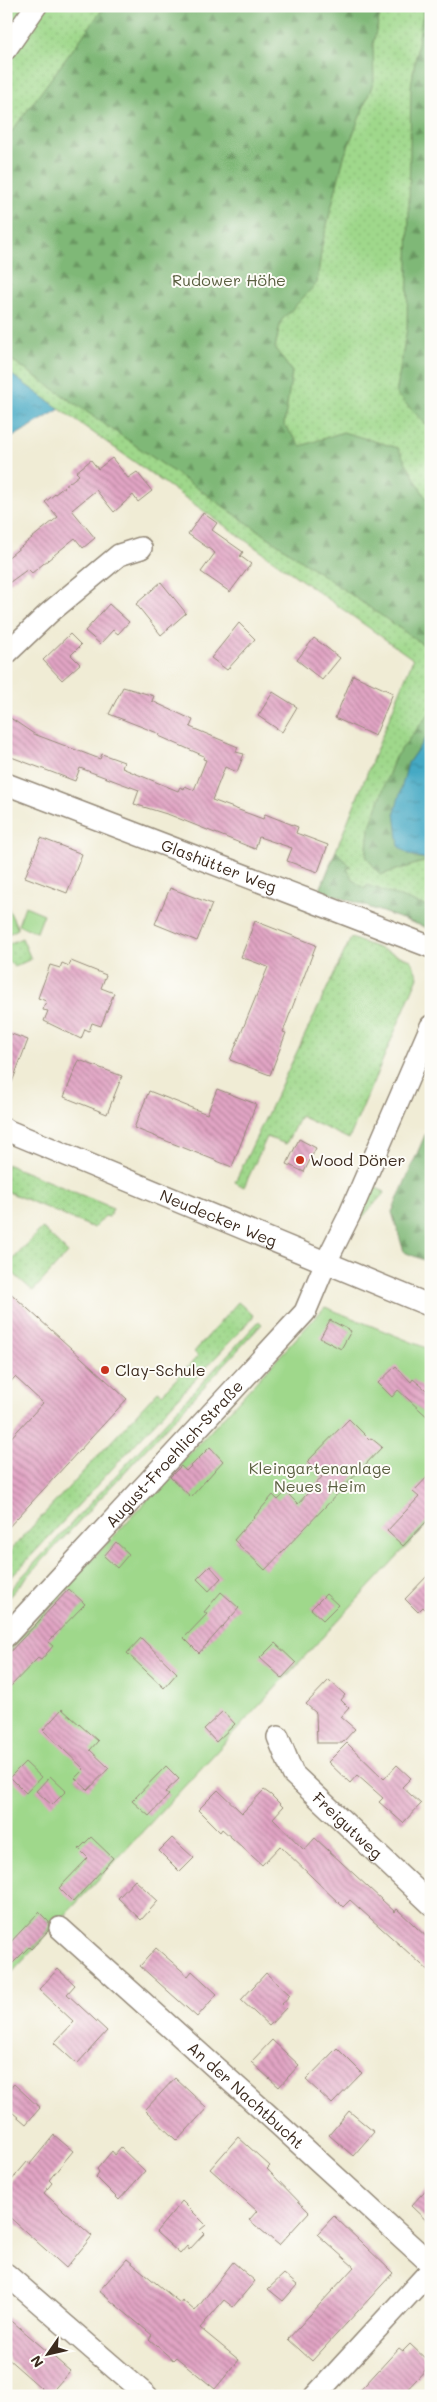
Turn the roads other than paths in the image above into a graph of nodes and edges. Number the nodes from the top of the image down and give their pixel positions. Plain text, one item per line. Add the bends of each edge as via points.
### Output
1 (36, 6) edge
2 (6, 49) edge
3 (140, 548) dead end
4 (6, 654) edge
5 (6, 784) edge
6 (431, 947) edge
7 (431, 1026) edge
8 (6, 1130) edge
9 (326, 1262) junction
10 (431, 1306) edge
11 (6, 1636) edge
12 (278, 1737) dead end
13 (431, 1904) edge
14 (60, 1928) dead end
15 (431, 2264) edge
16 (431, 2270) edge
17 (6, 2274) edge
18 (147, 2396) edge
19 (315, 2396) edge

1 - 2 street
3 - 4 street via 120,555
5 - 6 street, Glashütter Weg
7 - 9 street, August-Froehlich-Straße
8 - 9 street, Neudecker Weg
9 - 10 street, Neudecker Weg
9 - 11 street, August-Froehlich-Straße via 305,1312
12 - 13 street, Freigutweg via 293,1774
14 - 15 street, An der Nachtbucht
16 - 19 street
17 - 18 street

